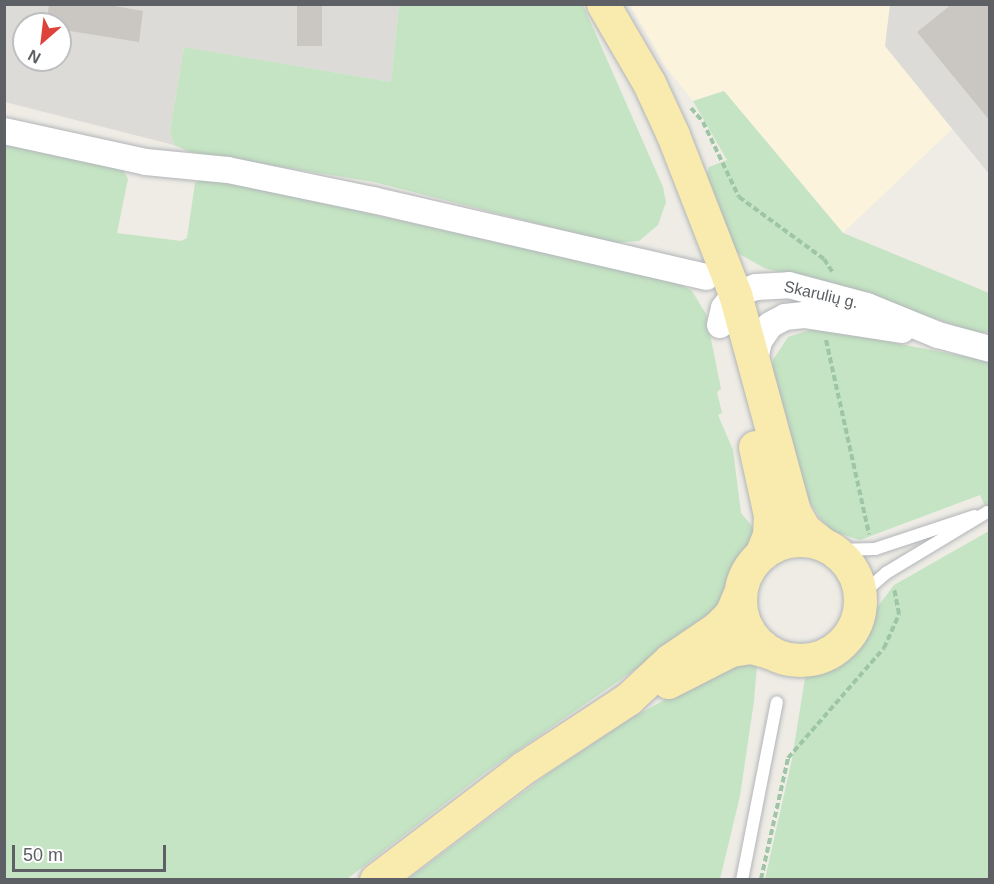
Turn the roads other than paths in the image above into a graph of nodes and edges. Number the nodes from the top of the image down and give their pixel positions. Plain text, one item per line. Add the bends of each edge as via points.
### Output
1 (602, 4) edge
2 (4, 131) edge
3 (706, 277) junction
4 (735, 294) junction
5 (720, 325) junction
6 (938, 335) junction
7 (990, 349) edge
8 (755, 360) junction
9 (828, 547) junction
10 (762, 552) junction
11 (739, 595) junction
12 (860, 607) junction
13 (769, 652) junction
14 (628, 699) junction
15 (777, 702) dead end
16 (376, 879) edge
17 (742, 879) edge

1 - 3 main road
1 - 4 main road via 649,83 673,135
2 - 3 street via 146,162 228,170 373,200
3 - 5 main road
4 - 5 street via 724,308
4 - 6 street, Skarulių g. via 756,287 789,285 867,306
4 - 8 main road
5 - 10 main road via 770,515 769,535
6 - 7 street, Skarulių g.
6 - 8 street, Skarulių g. via 804,315 785,317 770,325 759,341
8 - 9 main road via 794,511 804,529
9 - 10 main road via 790,540
9 - 12 main road via 855,575
9 - 12 lane via 875,549 987,512 886,573 870,588
10 - 11 main road via 746,571
11 - 13 main road via 746,628
11 - 14 main road via 731,614 717,628 670,660
12 - 13 main road via 856,623 834,650 802,660
13 - 14 main road via 751,647 731,651
14 - 16 main road via 523,768
15 - 17 lane

